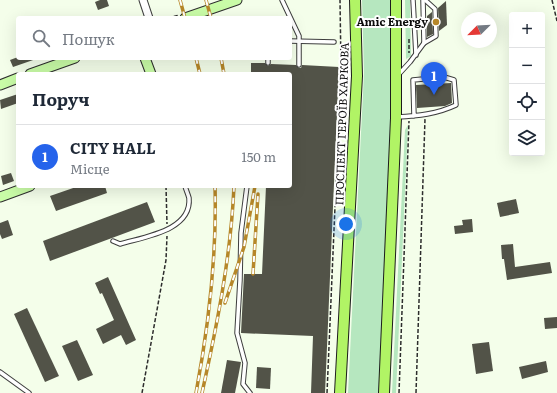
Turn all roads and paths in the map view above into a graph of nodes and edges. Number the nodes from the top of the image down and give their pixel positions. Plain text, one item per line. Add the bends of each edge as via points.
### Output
1 (143, 0) edge
2 (237, 0) edge
3 (282, 0) edge
4 (340, 0) edge
5 (355, 0) edge
6 (396, 0) edge
7 (414, 0) edge
8 (424, 0) edge
9 (552, 0) edge
10 (148, 16) edge
11 (191, 16) edge
12 (290, 16) edge
13 (292, 21) edge
14 (557, 21) edge
15 (292, 41) edge
16 (300, 41) junction
17 (334, 42) dead end
18 (424, 43) junction
19 (416, 55) junction
20 (69, 60) edge
21 (147, 60) edge
22 (299, 65) dead end
23 (36, 72) edge
24 (150, 72) edge
25 (396, 76) junction
26 (16, 79) edge
27 (0, 84) edge
28 (426, 115) junction
29 (414, 116) junction
30 (410, 117) junction
31 (396, 118) junction
32 (25, 188) edge
33 (166, 188) edge
34 (186, 188) edge
35 (247, 188) edge
36 (0, 197) edge
37 (167, 230) junction
38 (113, 241) dead end
39 (0, 372) edge
40 (29, 393) edge
41 (142, 393) edge
42 (250, 393) edge
43 (326, 393) edge
44 (340, 393) edge
45 (384, 393) edge
46 (399, 393) edge
47 (416, 393) edge

1 - 10 street
2 - 11 street
3 - 12 lane
4 - 43 path via 341,67
5 - 44 main road, ПРОСПЕКТ ГЕРОЇВ ХАРКОВА via 357,76
6 - 25 main road
7 - 19 lane
8 - 18 lane
8 - 18 lane via 434,9 436,36
9 - 14 path
13 - 16 lane
15 - 16 lane
16 - 17 lane
16 - 22 lane
18 - 19 lane
19 - 25 lane
20 - 23 street
21 - 24 street
25 - 31 main road
26 - 27 street
28 - 29 lane
28 - 29 lane via 456,105 454,80 444,77 413,80
28 - 47 path
29 - 30 lane
30 - 31 lane
30 - 46 path
31 - 45 main road
32 - 36 street
33 - 37 path
34 - 37 lane via 189,198 188,207 177,224
35 - 42 lane via 241,233 237,333 245,363 243,384
37 - 38 lane via 120,244
37 - 41 path via 166,260
39 - 40 lane

